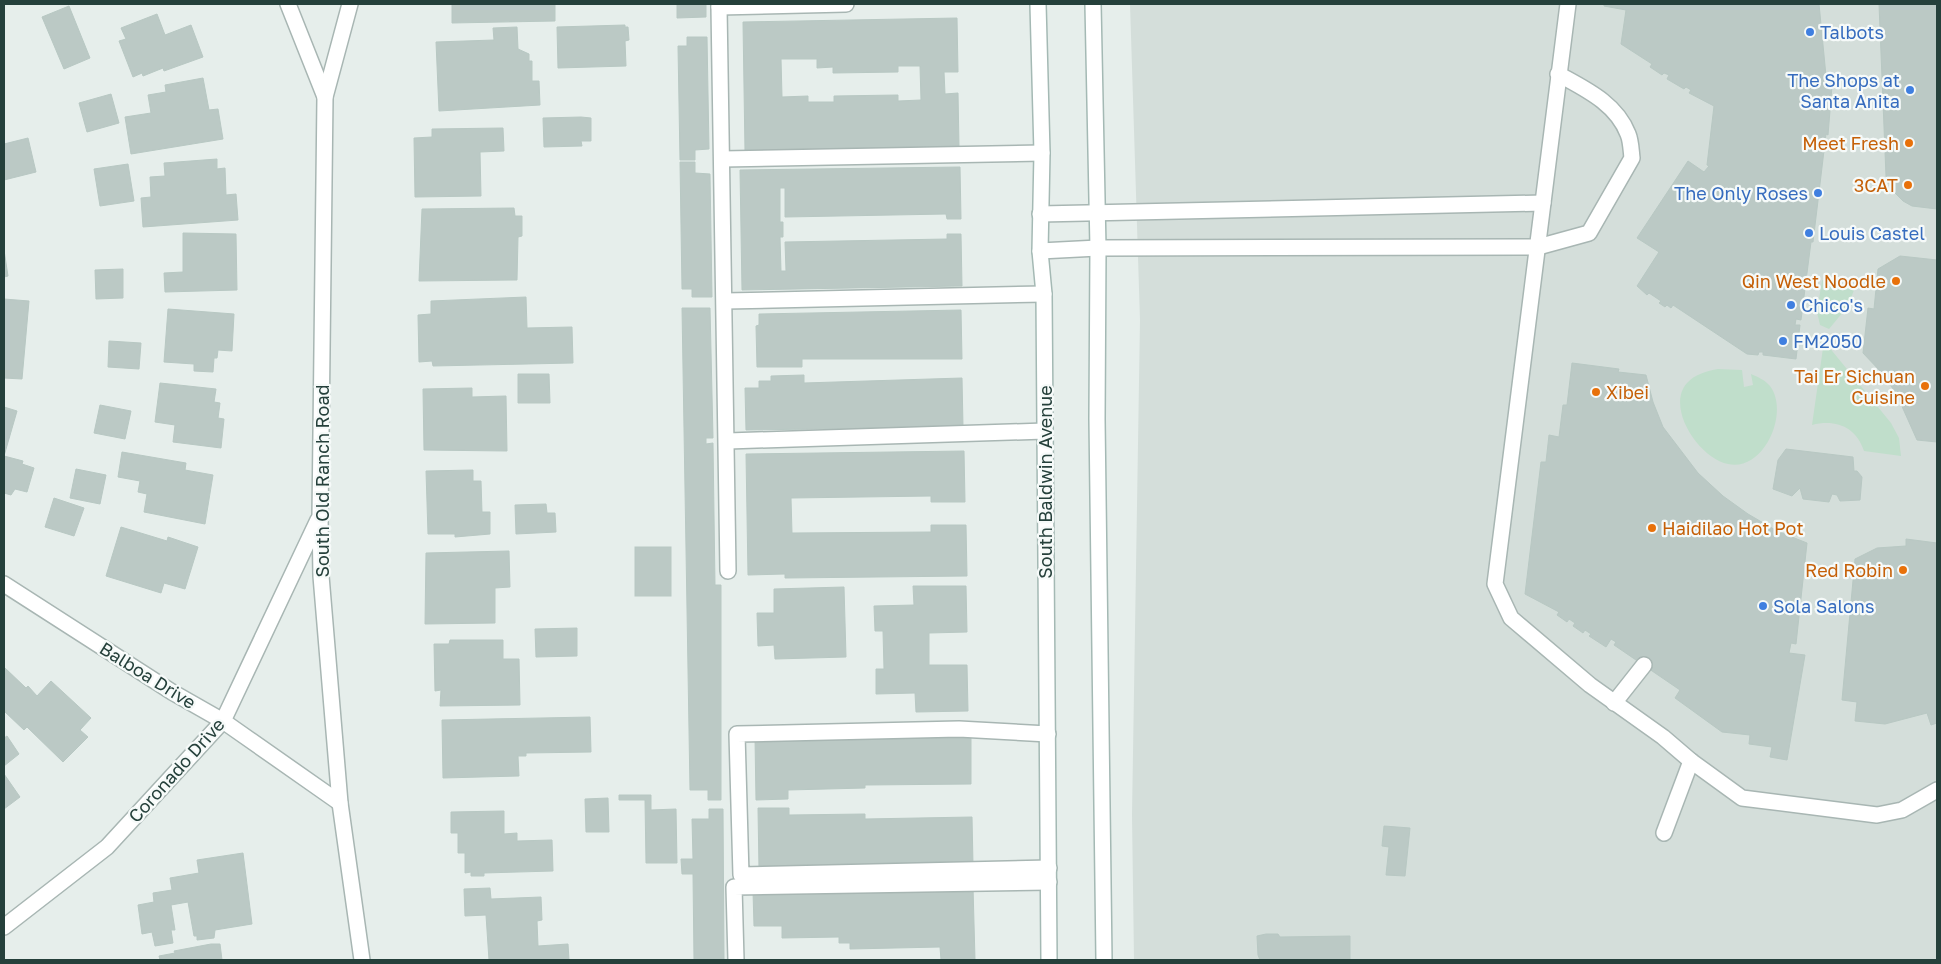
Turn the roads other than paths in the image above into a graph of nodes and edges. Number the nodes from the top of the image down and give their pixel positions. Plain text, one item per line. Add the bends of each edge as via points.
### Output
1 (288, 4) edge
2 (350, 4) edge
3 (846, 4) edge
4 (1038, 4) edge
5 (1093, 4) edge
6 (1568, 4) edge
7 (719, 5) edge
8 (1558, 74) junction
9 (325, 97) junction
10 (1042, 153) junction
11 (722, 159) junction
12 (1543, 203) junction
13 (1097, 213) junction
14 (1040, 214) junction
15 (1538, 246) junction
16 (1098, 248) junction
17 (1040, 251) junction
18 (1044, 294) junction
19 (725, 301) junction
20 (1045, 431) junction
21 (728, 441) junction
22 (320, 516) junction
23 (728, 571) dead end
24 (4, 584) edge
25 (1644, 665) dead end
26 (1614, 704) junction
27 (223, 721) junction
28 (1048, 734) junction
29 (1691, 761) junction
30 (1937, 790) edge
31 (340, 803) junction
32 (1664, 834) dead end
33 (1049, 875) junction
34 (4, 927) edge
35 (362, 960) edge
36 (736, 960) edge
37 (1050, 960) edge
38 (1104, 960) edge

1 - 9 street
2 - 9 street, South Old Ranch Road
3 - 7 street
4 - 10 street, South Baldwin Avenue
5 - 13 street
6 - 8 street
7 - 11 street
8 - 12 street
8 - 15 street via 1600,97 1615,113 1628,134 1632,158 1589,233
9 - 22 street, South Old Ranch Road
10 - 11 street
10 - 14 street, South Baldwin Avenue
11 - 19 street
12 - 13 street
12 - 15 street
13 - 14 street
13 - 16 street
14 - 17 street, South Baldwin Avenue
15 - 16 street
15 - 26 street via 1496,584 1511,618
16 - 17 street
16 - 38 street via 1096,419
17 - 18 street, South Baldwin Avenue
18 - 19 street
18 - 20 street, South Baldwin Avenue
19 - 21 street
20 - 21 street
20 - 28 street, South Baldwin Avenue
21 - 23 street
22 - 27 street, Coronado Drive
22 - 31 street, South Old Ranch Road via 321,576
24 - 27 street, Balboa Drive
25 - 26 street
26 - 29 street via 1663,737
27 - 31 street, Balboa Drive
27 - 34 street, Coronado Drive via 107,847
28 - 33 street, South Baldwin Avenue
28 - 33 street via 959,728 737,734 742,875
29 - 30 street via 1742,798 1877,815 1902,810
29 - 32 street
31 - 35 street, South Old Ranch Road
33 - 36 street via 734,887
33 - 37 street, South Baldwin Avenue

